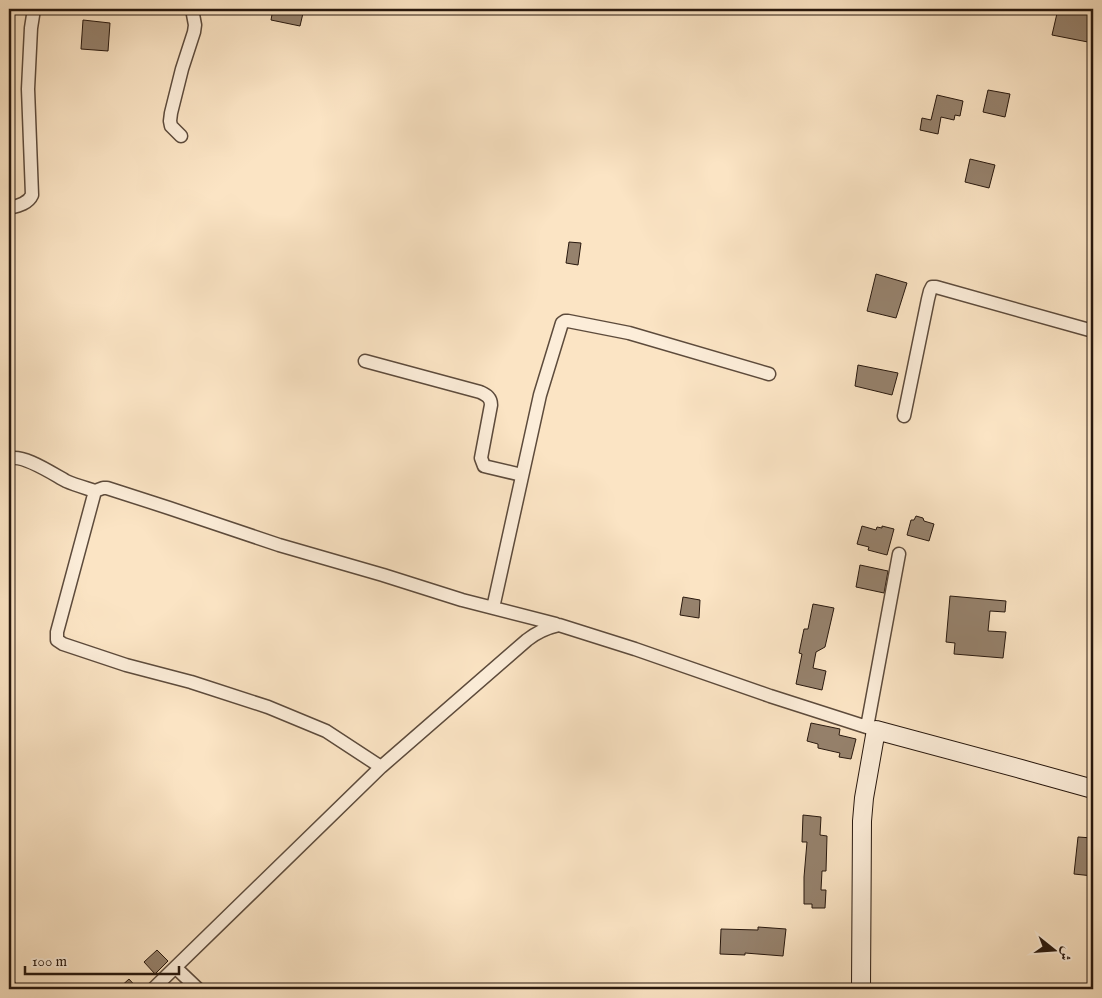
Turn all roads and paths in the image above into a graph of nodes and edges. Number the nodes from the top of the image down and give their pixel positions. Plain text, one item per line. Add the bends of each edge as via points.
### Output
1 (34, 9) edge
2 (192, 9) edge
3 (181, 136) dead end
4 (9, 208) edge
5 (1093, 331) edge
6 (365, 361) dead end
7 (769, 374) dead end
8 (904, 416) dead end
9 (9, 459) edge
10 (522, 474) junction
11 (96, 491) junction
12 (899, 554) dead end
13 (492, 608) junction
14 (559, 625) junction
15 (872, 728) junction
16 (381, 767) junction
17 (1093, 790) edge
18 (176, 968) junction
19 (9, 986) edge
20 (11, 989) edge
21 (152, 989) edge
22 (198, 989) edge
23 (861, 989) edge

1 - 4 street via 28,90 32,195 26,202
2 - 3 street via 194,32 170,113 171,126
5 - 8 street via 932,287
6 - 10 street via 485,394 491,404 482,464
7 - 10 street via 629,333 565,321 560,327 540,395
9 - 11 street via 30,462
10 - 13 street
11 - 13 street via 107,488 279,545
11 - 16 street via 57,640 126,665 268,707 326,732
12 - 15 street
13 - 14 street
14 - 15 street
14 - 16 street via 536,632
15 - 17 main road
15 - 23 main road via 862,821
16 - 18 street
18 - 21 street
18 - 22 street
19 - 20 street

